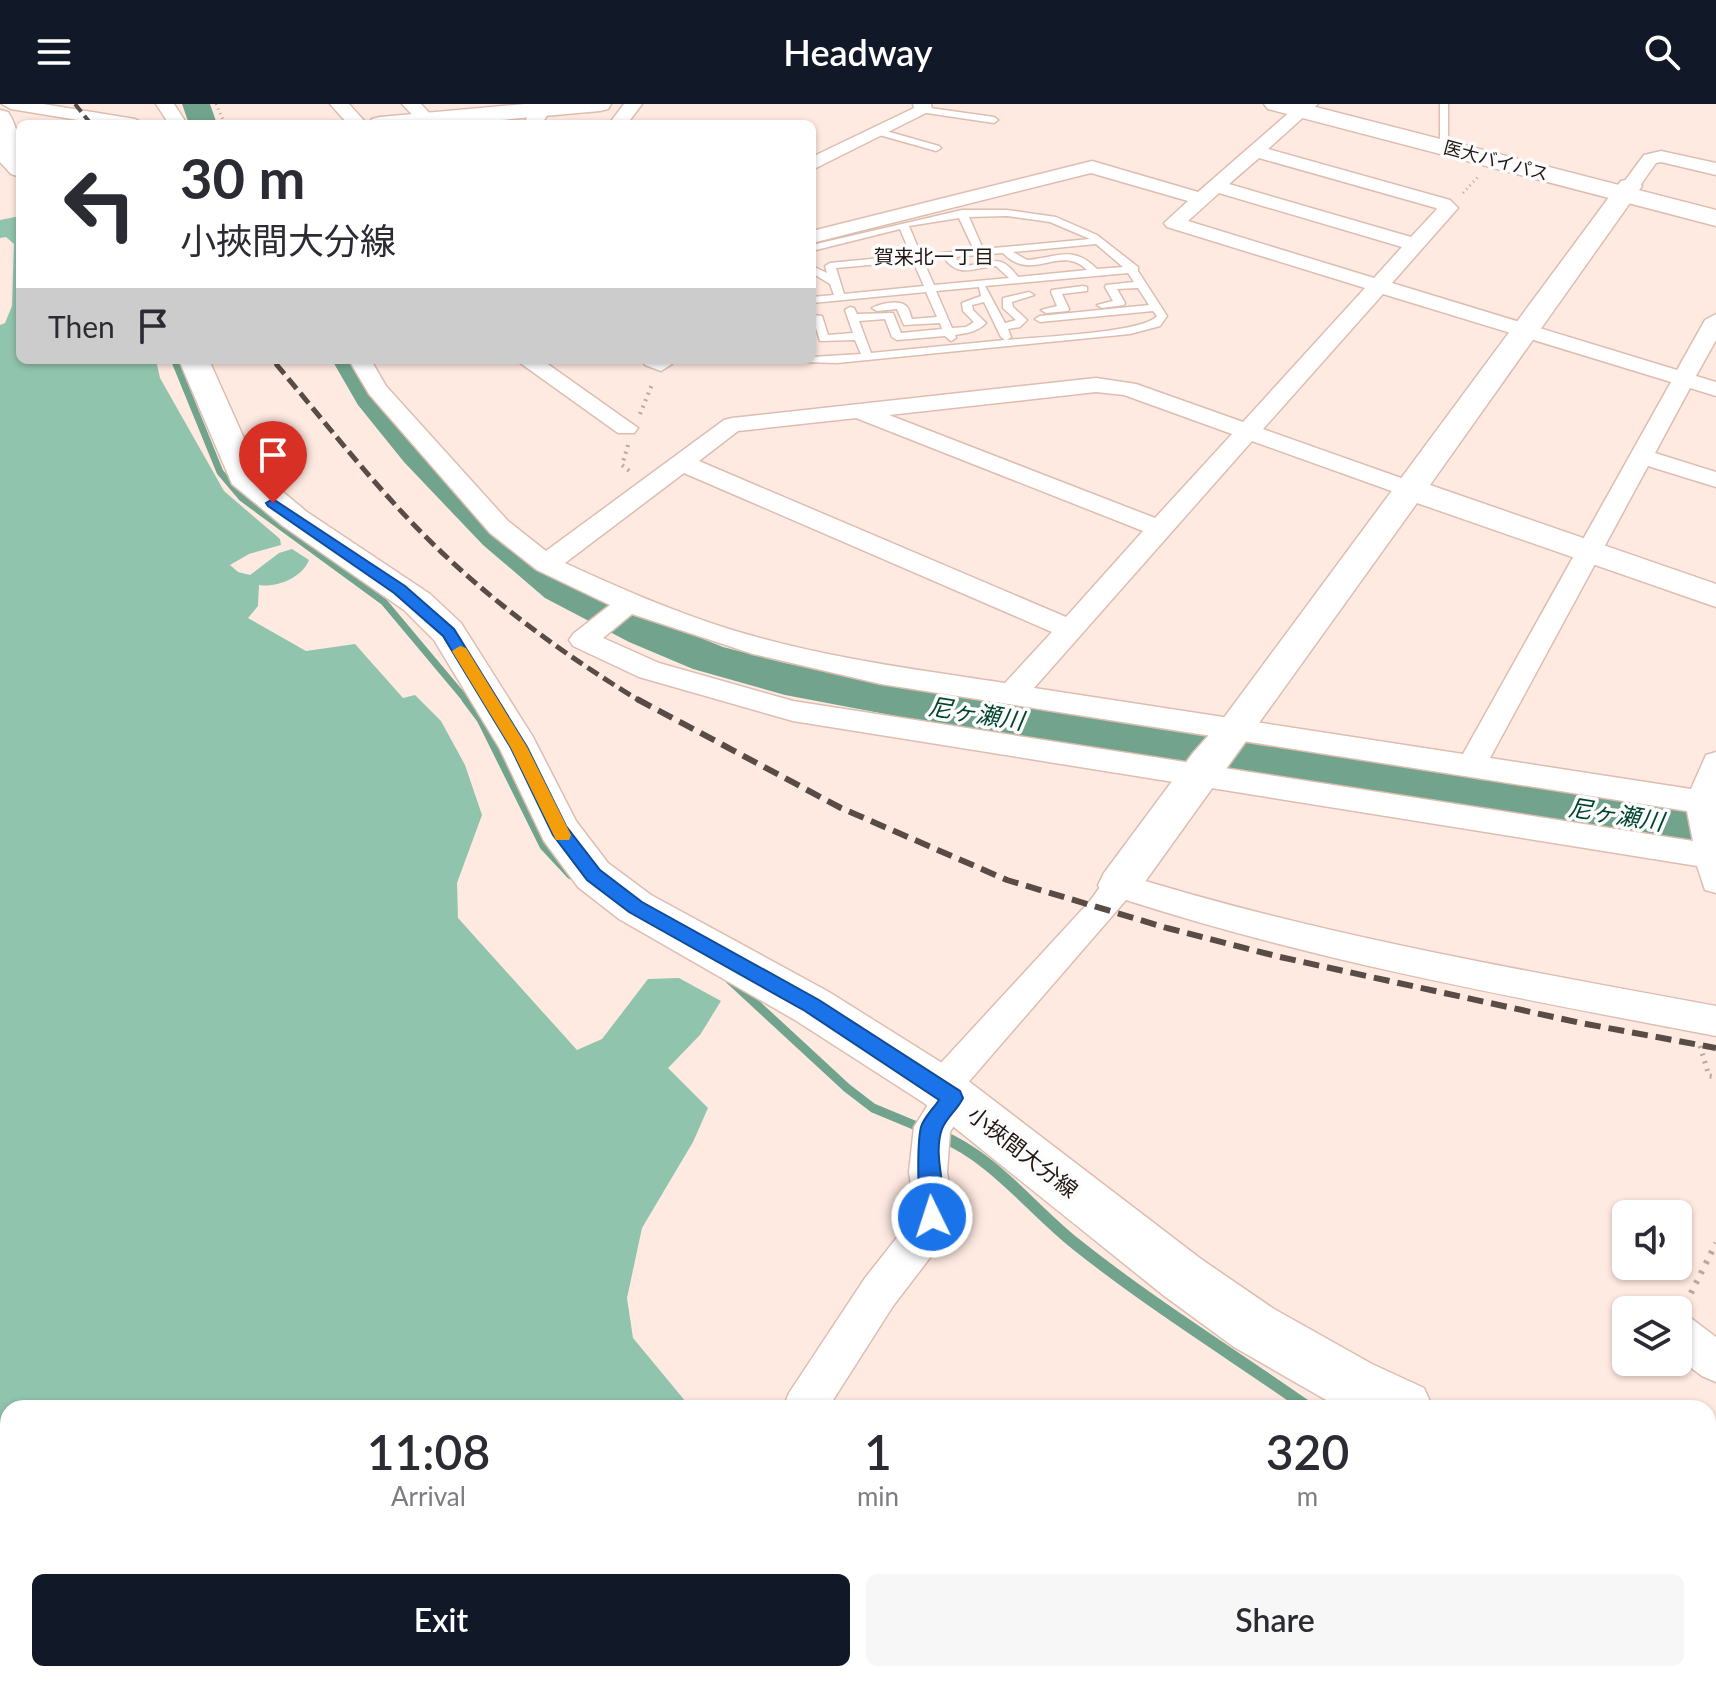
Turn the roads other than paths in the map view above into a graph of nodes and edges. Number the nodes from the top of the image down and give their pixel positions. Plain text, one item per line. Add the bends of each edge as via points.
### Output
1 (11, 104) edge
2 (339, 104) edge
3 (600, 104) edge
4 (1276, 104) edge
5 (1444, 104) edge
6 (1307, 106) edge
7 (922, 107) edge
8 (502, 109) edge
9 (419, 112) edge
10 (0, 117) edge
11 (536, 117) edge
12 (110, 120) edge
13 (354, 120) edge
14 (393, 120) edge
15 (994, 120) dead end
16 (879, 132) junction
17 (1444, 139) junction
18 (936, 148) dead end
19 (1255, 151) junction
20 (816, 162) edge
21 (16, 165) edge
22 (1716, 169) edge
23 (1627, 190) junction
24 (1208, 192) junction
25 (1716, 208) edge
26 (962, 213) junction
27 (1716, 218) edge
28 (903, 225) junction
29 (816, 236) edge
30 (1097, 241) junction
31 (1415, 245) junction
32 (816, 247) edge
33 (1006, 250) junction
34 (980, 252) junction
35 (947, 255) junction
36 (917, 258) junction
37 (1134, 269) junction
38 (816, 271) edge
39 (1095, 273) junction
40 (1075, 275) junction
41 (1018, 280) junction
42 (835, 283) junction
43 (981, 284) junction
44 (1143, 284) junction
45 (816, 286) edge
46 (1378, 286) junction
47 (1083, 289) junction
48 (931, 290) junction
49 (1029, 295) junction
50 (843, 297) junction
51 (988, 298) junction
52 (816, 300) edge
53 (1158, 307) junction
54 (1094, 310) junction
55 (852, 314) junction
56 (1039, 315) junction
57 (816, 318) edge
58 (943, 320) junction
59 (1716, 320) edge
60 (1001, 327) junction
61 (1525, 330) junction
62 (949, 332) junction
63 (1107, 333) junction
64 (859, 336) junction
65 (1050, 338) junction
66 (1009, 342) junction
67 (955, 348) junction
68 (867, 357) junction
69 (816, 360) edge
70 (196, 364) edge
71 (362, 364) edge
72 (533, 364) edge
73 (1683, 379) junction
74 (1716, 389) edge
75 (856, 410) junction
76 (626, 428) dead end
77 (1248, 431) junction
78 (1641, 456) junction
79 (682, 463) junction
80 (1716, 480) edge
81 (1409, 489) junction
82 (1160, 529) junction
83 (1587, 552) junction
84 (546, 564) junction
85 (1716, 596) edge
86 (623, 608) junction
87 (1069, 629) junction
88 (1012, 694) junction
89 (1218, 751) junction
90 (1716, 763) edge
91 (1471, 766) junction
92 (1706, 803) edge
93 (1714, 862) edge
94 (1119, 885) junction
95 (1716, 1021) edge
96 (947, 1093) junction
97 (1692, 1335) edge
98 (1716, 1362) edge
99 (809, 1400) edge
100 (1388, 1400) edge

1 - 12 street
2 - 13 street
3 - 11 street
4 - 6 main road, 医大バイパス
5 - 17 lane
6 - 17 main road, 医大バイパス
6 - 19 street
6 - 23 main road, 医大バイパス
7 - 15 lane
7 - 16 street
8 - 9 street
8 - 11 street
9 - 14 street
10 - 21 main road
16 - 18 lane
16 - 20 street
17 - 23 main road, 医大バイパス
19 - 24 street
19 - 31 street via 1443,204 1448,208
22 - 23 street via 1661,156 1650,159
23 - 25 main road, 医大バイパス
23 - 27 main road, 医大バイパス
23 - 61 street
24 - 29 street via 1092,167
24 - 31 street
24 - 46 street via 1174,223
26 - 28 lane
26 - 30 lane via 1039,214
26 - 34 lane
28 - 32 lane
28 - 36 lane
30 - 33 lane
30 - 37 lane
31 - 46 street
33 - 34 lane
33 - 39 lane via 1014,260 1031,264 1074,256 1085,259
34 - 35 lane
35 - 36 lane
35 - 41 lane via 961,269 1001,263
36 - 42 lane via 830,266
36 - 48 lane
37 - 39 lane
37 - 44 lane
38 - 42 lane
39 - 40 lane
40 - 41 lane
40 - 47 lane
41 - 43 lane
41 - 49 lane
42 - 45 lane
42 - 50 lane
43 - 48 lane
43 - 51 lane
44 - 53 lane
44 - 54 lane via 1110,287 1120,303
46 - 61 street
46 - 77 street
47 - 54 lane
47 - 56 lane via 1056,292 1064,309
48 - 50 lane
48 - 58 lane
49 - 56 lane
49 - 60 lane via 1007,300 1022,320
50 - 52 lane
50 - 55 lane
51 - 60 lane
51 - 62 lane via 966,307 980,319 980,326
53 - 54 lane
53 - 63 lane via 1162,316 1156,324
54 - 56 lane
54 - 63 lane
55 - 58 lane via 901,306 908,323
55 - 62 lane via 889,315 897,337
55 - 64 lane
56 - 65 lane
57 - 64 lane via 824,339
58 - 62 lane
59 - 73 street
60 - 66 lane
61 - 73 street
61 - 81 street
62 - 67 lane
63 - 65 lane
64 - 68 lane
65 - 66 lane
66 - 67 lane
67 - 68 lane
68 - 69 lane
70 - 96 main road, 小挾間大分線 via 244,477 284,511 408,595 448,632 519,747 559,830 593,875 635,907 812,1006
71 - 84 street via 377,389 481,509
72 - 76 street
73 - 74 street
73 - 78 street
75 - 77 street via 1103,385
75 - 79 street via 732,425
75 - 82 street
77 - 81 street
77 - 82 street
78 - 80 street
78 - 83 street
79 - 84 street
79 - 87 street
81 - 83 street
81 - 89 street
82 - 87 street
83 - 85 street
83 - 91 street
84 - 86 street
86 - 88 street via 758,649
86 - 89 street via 583,640 649,670 793,711
87 - 88 street
88 - 89 street
89 - 91 street
89 - 93 street
89 - 94 street
90 - 92 street
91 - 92 street
92 - 93 street
94 - 95 street via 1350,949
94 - 96 street
96 - 99 street via 932,1127 928,1172 933,1204 928,1229 879,1292
96 - 100 main road, 小挾間大分線 via 1212,1300 1304,1358
97 - 98 street

